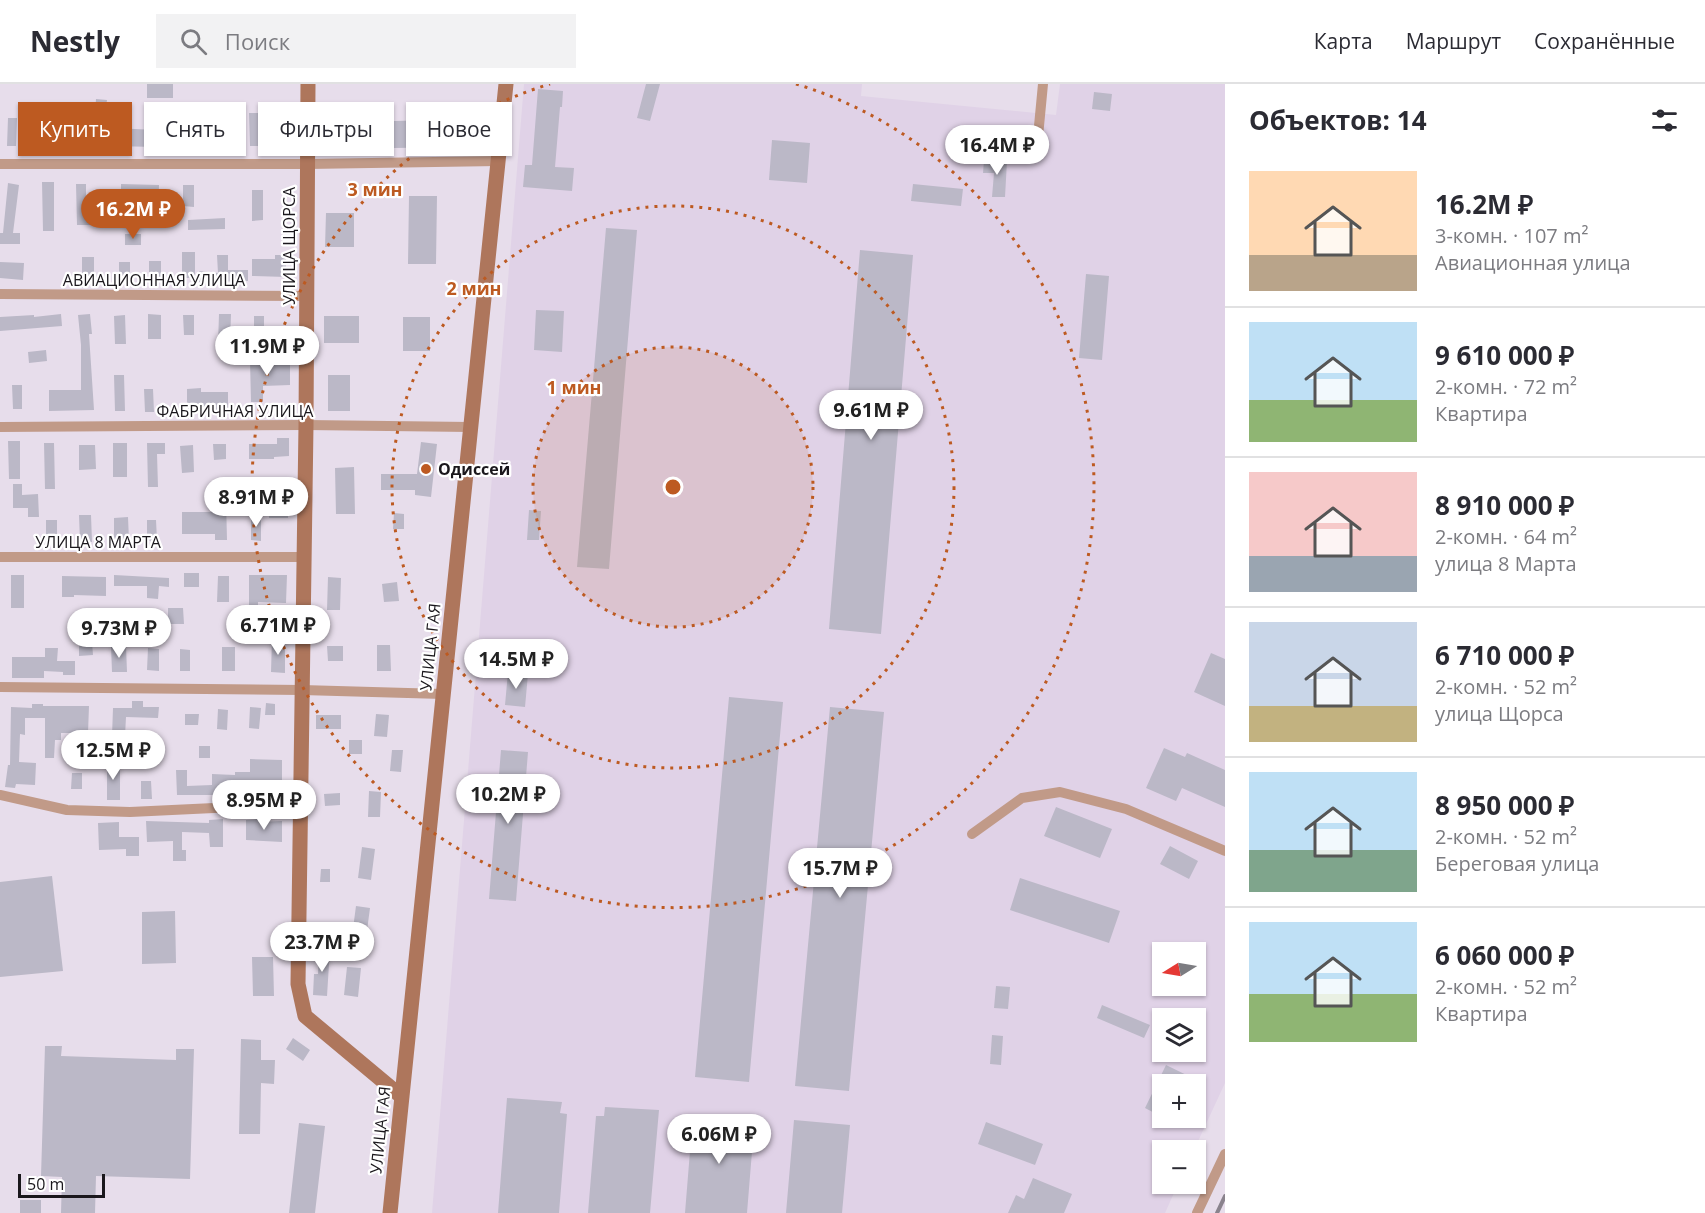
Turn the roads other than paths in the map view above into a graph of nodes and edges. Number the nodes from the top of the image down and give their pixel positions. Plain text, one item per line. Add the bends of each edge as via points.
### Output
1 (308, 84) edge
2 (506, 84) edge
3 (1043, 84) edge
4 (1037, 147) dead end
5 (498, 160) junction
6 (0, 164) edge
7 (308, 164) junction
8 (0, 294) edge
9 (307, 296) junction
10 (306, 425) junction
11 (0, 427) edge
12 (470, 427) junction
13 (0, 557) edge
14 (304, 557) junction
15 (0, 687) edge
16 (302, 690) junction
17 (443, 694) junction
18 (0, 795) edge
19 (300, 804) junction
20 (972, 834) dead end
21 (1225, 851) edge
22 (402, 1097) junction
23 (1225, 1154) edge
24 (390, 1213) edge
25 (1197, 1213) edge

1 - 7 main road, УЛИЦА ЩОРСА
2 - 5 main road, УЛИЦА ГАЯ
3 - 4 street
5 - 7 street
5 - 12 main road, УЛИЦА ГАЯ
6 - 7 street
7 - 9 main road, УЛИЦА ЩОРСА
8 - 9 street, АВИАЦИОННАЯ УЛИЦА
9 - 10 main road, УЛИЦА ЩОРСА
10 - 11 street, ФАБРИЧНАЯ УЛИЦА
10 - 12 street, ФАБРИЧНАЯ УЛИЦА
10 - 14 main road, УЛИЦА ЩОРСА
12 - 17 main road, УЛИЦА ГАЯ
13 - 14 street, УЛИЦА 8 МАРТА
14 - 16 main road, УЛИЦА ЩОРСА
15 - 16 street
16 - 17 street
16 - 19 main road, УЛИЦА ЩОРСА
17 - 22 main road, УЛИЦА ГАЯ
18 - 19 street via 67,810 130,812
19 - 22 main road, УЛИЦА ЩОРСА via 298,984 305,1016
20 - 21 street via 1022,798 1060,792 1126,809
22 - 24 main road, УЛИЦА ГАЯ
23 - 25 street

